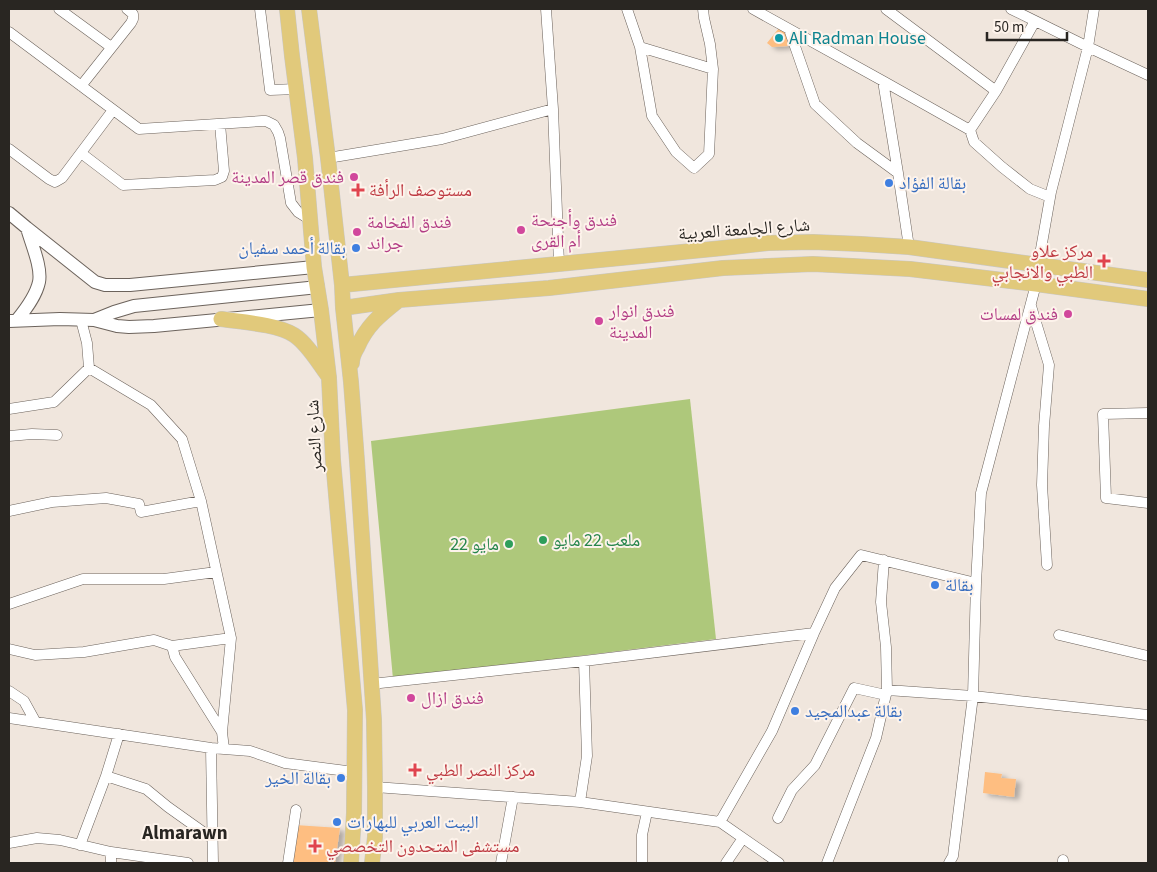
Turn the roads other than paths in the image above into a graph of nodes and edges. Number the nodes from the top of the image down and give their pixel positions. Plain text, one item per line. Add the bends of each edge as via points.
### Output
1 (59, 9) edge
2 (127, 9) edge
3 (260, 9) edge
4 (287, 9) edge
5 (309, 9) edge
6 (546, 9) edge
7 (627, 9) edge
8 (703, 9) edge
9 (753, 9) edge
10 (886, 9) edge
11 (1011, 9) edge
12 (1094, 9) edge
13 (1035, 20) junction
14 (789, 29) junction
15 (9, 32) edge
16 (111, 47) junction
17 (640, 47) junction
18 (1088, 47) junction
19 (314, 52) junction
20 (292, 56) junction
21 (713, 69) junction
22 (1147, 72) edge
23 (883, 82) junction
24 (318, 85) junction
25 (81, 86) junction
26 (297, 89) junction
27 (996, 91) junction
28 (553, 109) junction
29 (112, 110) junction
30 (220, 124) junction
31 (970, 130) junction
32 (9, 149) edge
33 (81, 153) junction
34 (328, 158) junction
35 (898, 173) junction
36 (1050, 197) junction
37 (9, 213) edge
38 (311, 219) junction
39 (27, 228) junction
40 (909, 247) junction
41 (559, 264) junction
42 (1038, 266) junction
43 (314, 267) junction
44 (340, 269) junction
45 (398, 280) junction
46 (1148, 280) edge
47 (342, 284) junction
48 (1036, 284) junction
49 (318, 287) junction
50 (1148, 299) edge
51 (399, 300) junction
52 (1031, 305) junction
53 (343, 308) junction
54 (321, 310) junction
55 (221, 319) junction
56 (87, 320) junction
57 (13, 321) edge
58 (89, 368) junction
59 (329, 378) junction
60 (351, 382) junction
61 (9, 409) edge
62 (1148, 413) edge
63 (57, 435) dead end
64 (9, 436) edge
65 (356, 442) junction
66 (333, 445) junction
67 (357, 472) junction
68 (335, 473) junction
69 (201, 501) junction
70 (1148, 503) edge
71 (9, 511) edge
72 (884, 560) junction
73 (1047, 565) dead end
74 (216, 572) junction
75 (976, 583) junction
76 (9, 604) edge
77 (814, 632) junction
78 (1059, 635) dead end
79 (231, 638) junction
80 (172, 646) junction
81 (9, 649) edge
82 (1148, 656) edge
83 (584, 661) junction
84 (371, 684) junction
85 (9, 691) edge
86 (887, 693) junction
87 (973, 696) junction
88 (1148, 715) edge
89 (9, 718) edge
90 (35, 721) junction
91 (222, 732) junction
92 (119, 734) junction
93 (211, 748) junction
94 (224, 749) junction
95 (354, 772) junction
96 (106, 776) junction
97 (375, 787) junction
98 (513, 797) junction
99 (580, 802) junction
100 (296, 810) dead end
101 (647, 812) junction
102 (778, 818) dead end
103 (720, 822) junction
104 (213, 838) junction
105 (743, 838) junction
106 (9, 843) edge
107 (80, 845) junction
108 (111, 852) junction
109 (111, 863) edge
110 (186, 863) edge
111 (214, 863) edge
112 (288, 863) edge
113 (351, 863) edge
114 (372, 863) edge
115 (501, 863) edge
116 (642, 863) edge
117 (726, 863) edge
118 (779, 863) edge
119 (827, 863) edge
120 (949, 863) edge

1 - 16 street
2 - 16 street via 133,14 133,19
3 - 26 street via 270,90
4 - 20 main road, شارع النصر
5 - 19 main road
6 - 28 street
7 - 17 street
8 - 21 street
9 - 14 street
10 - 27 street
11 - 13 street
12 - 18 street
13 - 18 street
13 - 27 street
14 - 23 street
14 - 35 street via 815,104 857,143
15 - 25 street
16 - 25 street
17 - 21 street
17 - 21 street via 652,116 676,152 694,168 709,154
18 - 22 street
18 - 36 street
19 - 20 main road via 309,62 297,63
19 - 24 main road
20 - 26 main road, شارع النصر
23 - 31 street
23 - 35 street
24 - 26 main road via 306,84
24 - 34 main road
25 - 29 street
26 - 38 main road, شارع النصر
27 - 31 street
28 - 34 street via 442,139
28 - 41 street
29 - 30 street via 139,129
29 - 33 street
30 - 33 street via 224,171 222,177 214,180 123,185
30 - 38 street via 262,121 274,125 280,138 292,202 298,212
31 - 36 street via 974,142 1002,167 1030,189
32 - 33 street via 55,182 62,178
34 - 44 main road
35 - 40 street
36 - 42 street
37 - 39 street
38 - 43 main road, شارع النصر
39 - 43 street via 96,282 105,285 130,286
39 - 57 street via 39,268 39,282 29,305
40 - 41 main road, شارع الجامعة العربية via 768,243
40 - 42 main road, شارع الجامعة العربية
41 - 45 main road, شارع الجامعة العربية
42 - 46 main road, شارع الجامعة العربية
43 - 49 main road, شارع النصر
44 - 45 main road
44 - 47 main road
45 - 47 main road, شارع الجامعة العربية
47 - 53 main road
48 - 50 main road
48 - 51 main road via 910,269 813,264 723,268 549,288
48 - 52 street
49 - 54 main road, شارع النصر
49 - 56 street via 134,306
51 - 53 main road
51 - 60 main road via 361,337 352,358
52 - 73 street via 1049,365 1042,485
52 - 75 street via 982,493
53 - 60 main road
54 - 55 street
54 - 59 main road, شارع النصر
55 - 56 street via 129,327
55 - 59 main road via 276,327 294,335
56 - 57 street
56 - 58 street
58 - 61 street via 54,402
58 - 69 street via 151,405 182,439
59 - 66 main road, شارع النصر
60 - 65 main road
62 - 70 street via 1103,414 1106,498
63 - 64 street
65 - 66 main road via 342,448
65 - 67 main road
66 - 68 main road, شارع النصر
67 - 68 main road via 346,467
67 - 84 main road
68 - 95 main road, شارع النصر via 355,710
69 - 71 street via 141,512 139,504 106,498 52,502
69 - 74 street
72 - 75 street
72 - 77 street via 861,555 835,588
72 - 86 street via 881,602
74 - 76 street via 164,579 84,579
74 - 79 street
75 - 87 street
77 - 83 street
77 - 103 street via 772,731
78 - 82 street
79 - 80 street
79 - 91 street
80 - 81 street via 154,640 84,652 35,655
80 - 91 street via 174,657
83 - 84 street
83 - 99 street via 587,756
84 - 97 main road
85 - 90 street via 24,700
86 - 87 street
86 - 102 street via 854,688 815,765 792,790
86 - 119 street via 876,738
87 - 88 street
87 - 120 street via 953,856
89 - 90 street
90 - 92 street
91 - 94 street
92 - 93 street
92 - 96 street
93 - 94 street
93 - 104 street
94 - 95 street via 250,751 285,763
95 - 113 main road, شارع النصر
96 - 104 street via 146,790
96 - 107 street
97 - 98 street
97 - 114 main road
98 - 99 street
98 - 115 street
99 - 101 street
100 - 112 street
101 - 103 street
101 - 116 street via 642,835
103 - 105 street
104 - 111 street
105 - 117 street
105 - 118 street
106 - 107 street via 37,838
107 - 108 street
108 - 109 street
108 - 110 street

